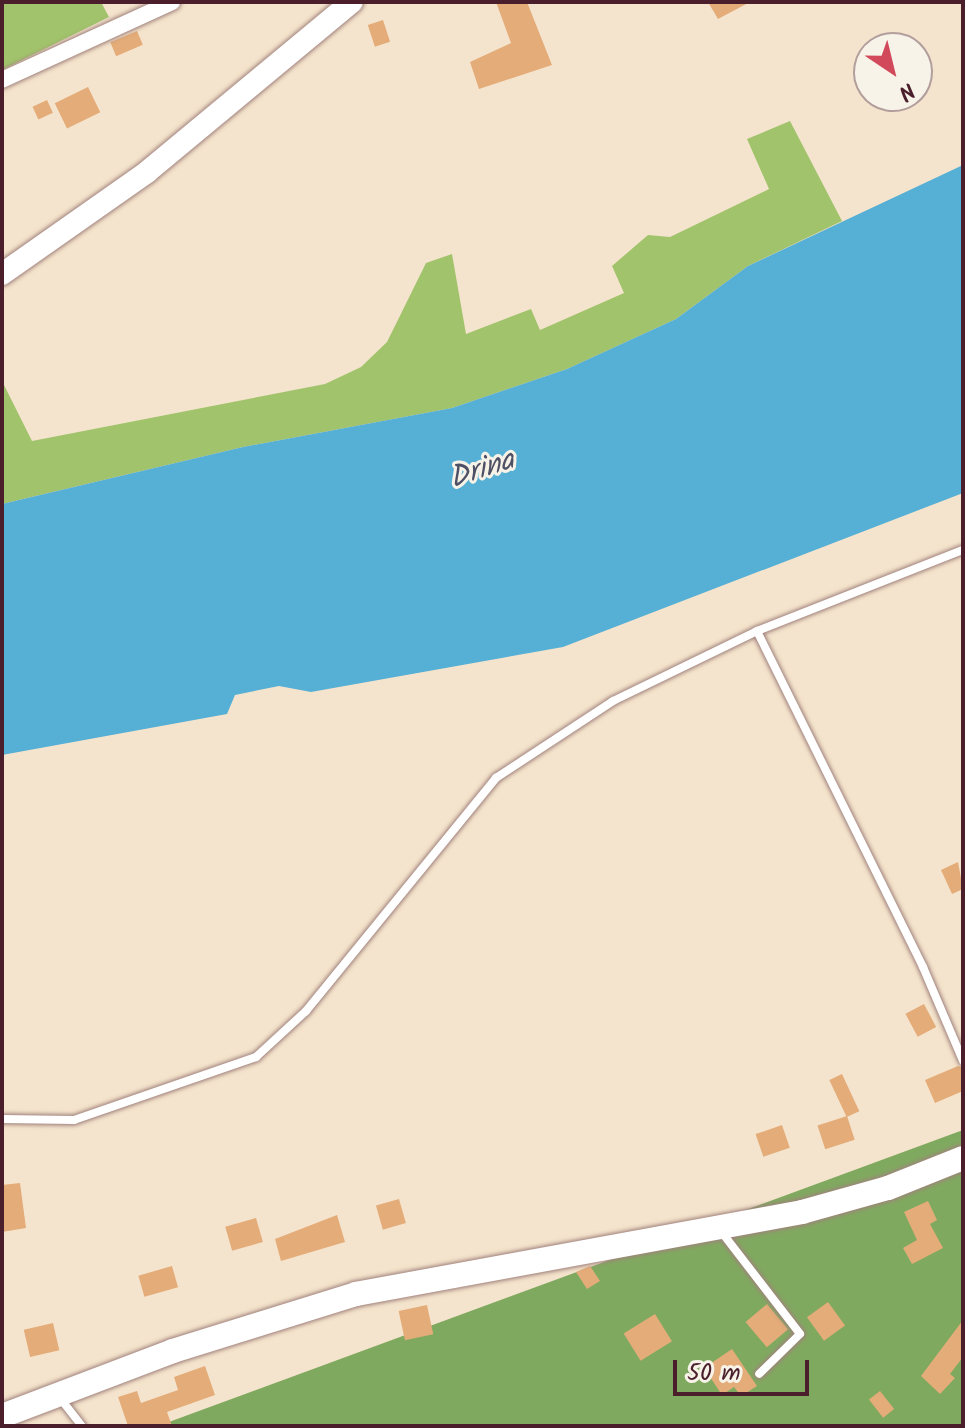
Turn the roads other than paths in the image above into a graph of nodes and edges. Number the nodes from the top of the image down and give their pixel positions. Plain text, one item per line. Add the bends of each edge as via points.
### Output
1 (172, 2) edge
2 (352, 2) edge
3 (2, 80) edge
4 (2, 274) edge
5 (963, 550) edge
6 (757, 631) junction
7 (963, 1061) edge
8 (2, 1119) edge
9 (963, 1158) edge
10 (717, 1227) junction
11 (759, 1374) dead end
12 (57, 1395) junction
13 (2, 1416) edge
14 (82, 1426) edge

1 - 3 street
2 - 4 street via 147,172
5 - 6 lane via 817,612
6 - 7 lane via 923,967
6 - 8 lane via 613,701 496,778 306,1011 256,1057 74,1120
9 - 10 main road via 851,1199
10 - 11 lane via 800,1334
10 - 12 main road via 356,1294 173,1351
12 - 13 main road
12 - 14 lane

